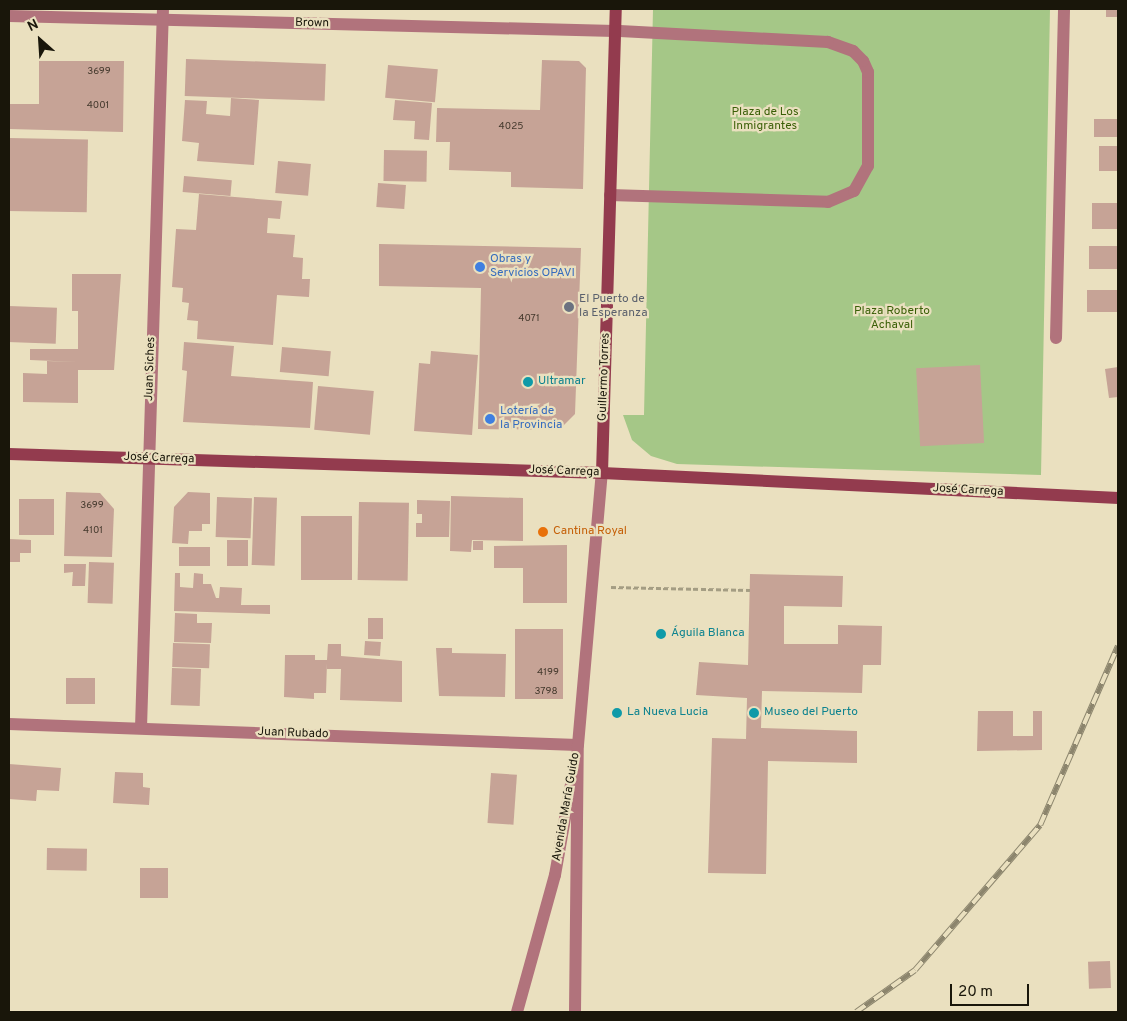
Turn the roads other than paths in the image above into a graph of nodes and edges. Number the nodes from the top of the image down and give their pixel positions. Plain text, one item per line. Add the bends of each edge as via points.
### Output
1 (616, 9) edge
2 (1064, 9) edge
3 (163, 14) edge
4 (9, 16) edge
5 (615, 31) junction
6 (610, 195) junction
7 (1056, 338) dead end
8 (9, 454) edge
9 (148, 459) junction
10 (602, 473) junction
11 (1118, 498) edge
12 (9, 724) edge
13 (141, 728) junction
14 (578, 745) junction
15 (517, 1012) edge
16 (575, 1012) edge

1 - 5 main road, Guillermo Torres
2 - 7 street
3 - 4 street, Brown
3 - 5 street, Brown
3 - 9 street, Juan Siches
5 - 6 main road, Guillermo Torres
5 - 6 street, Brown via 828,42 853,51 863,60 868,72 868,166 854,191 828,202
6 - 10 main road, Guillermo Torres
8 - 9 main road, José Carrega
9 - 10 main road, José Carrega
9 - 13 street, Juan Siches
10 - 11 main road, José Carrega
10 - 14 street, Guillermo Torres
12 - 13 street, Juan Rubado
13 - 14 street, Juan Rubado
14 - 15 street, Avenida María Guido via 555,874
14 - 16 street, Avenida María Guido

